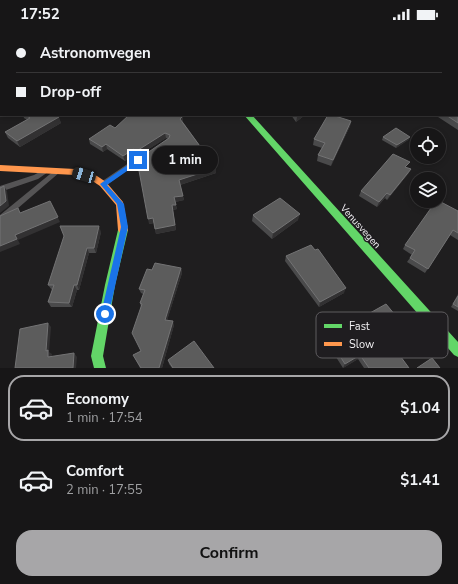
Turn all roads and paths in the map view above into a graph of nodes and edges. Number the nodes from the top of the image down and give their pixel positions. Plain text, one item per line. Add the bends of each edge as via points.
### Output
1 (249, 116) edge
2 (150, 152) edge
3 (0, 168) edge
4 (47, 170) junction
5 (58, 171) junction
6 (103, 184) junction
7 (0, 189) edge
8 (0, 219) edge
9 (423, 312) edge
10 (448, 340) edge
11 (458, 351) edge
12 (100, 368) edge

1 - 9 street, Venusvegen
2 - 6 lane
3 - 4 street
4 - 5 street
4 - 7 lane via 36,177
5 - 6 street via 75,172
5 - 8 lane
6 - 12 street via 120,204 124,227 97,356
10 - 11 street, Venusvegen

